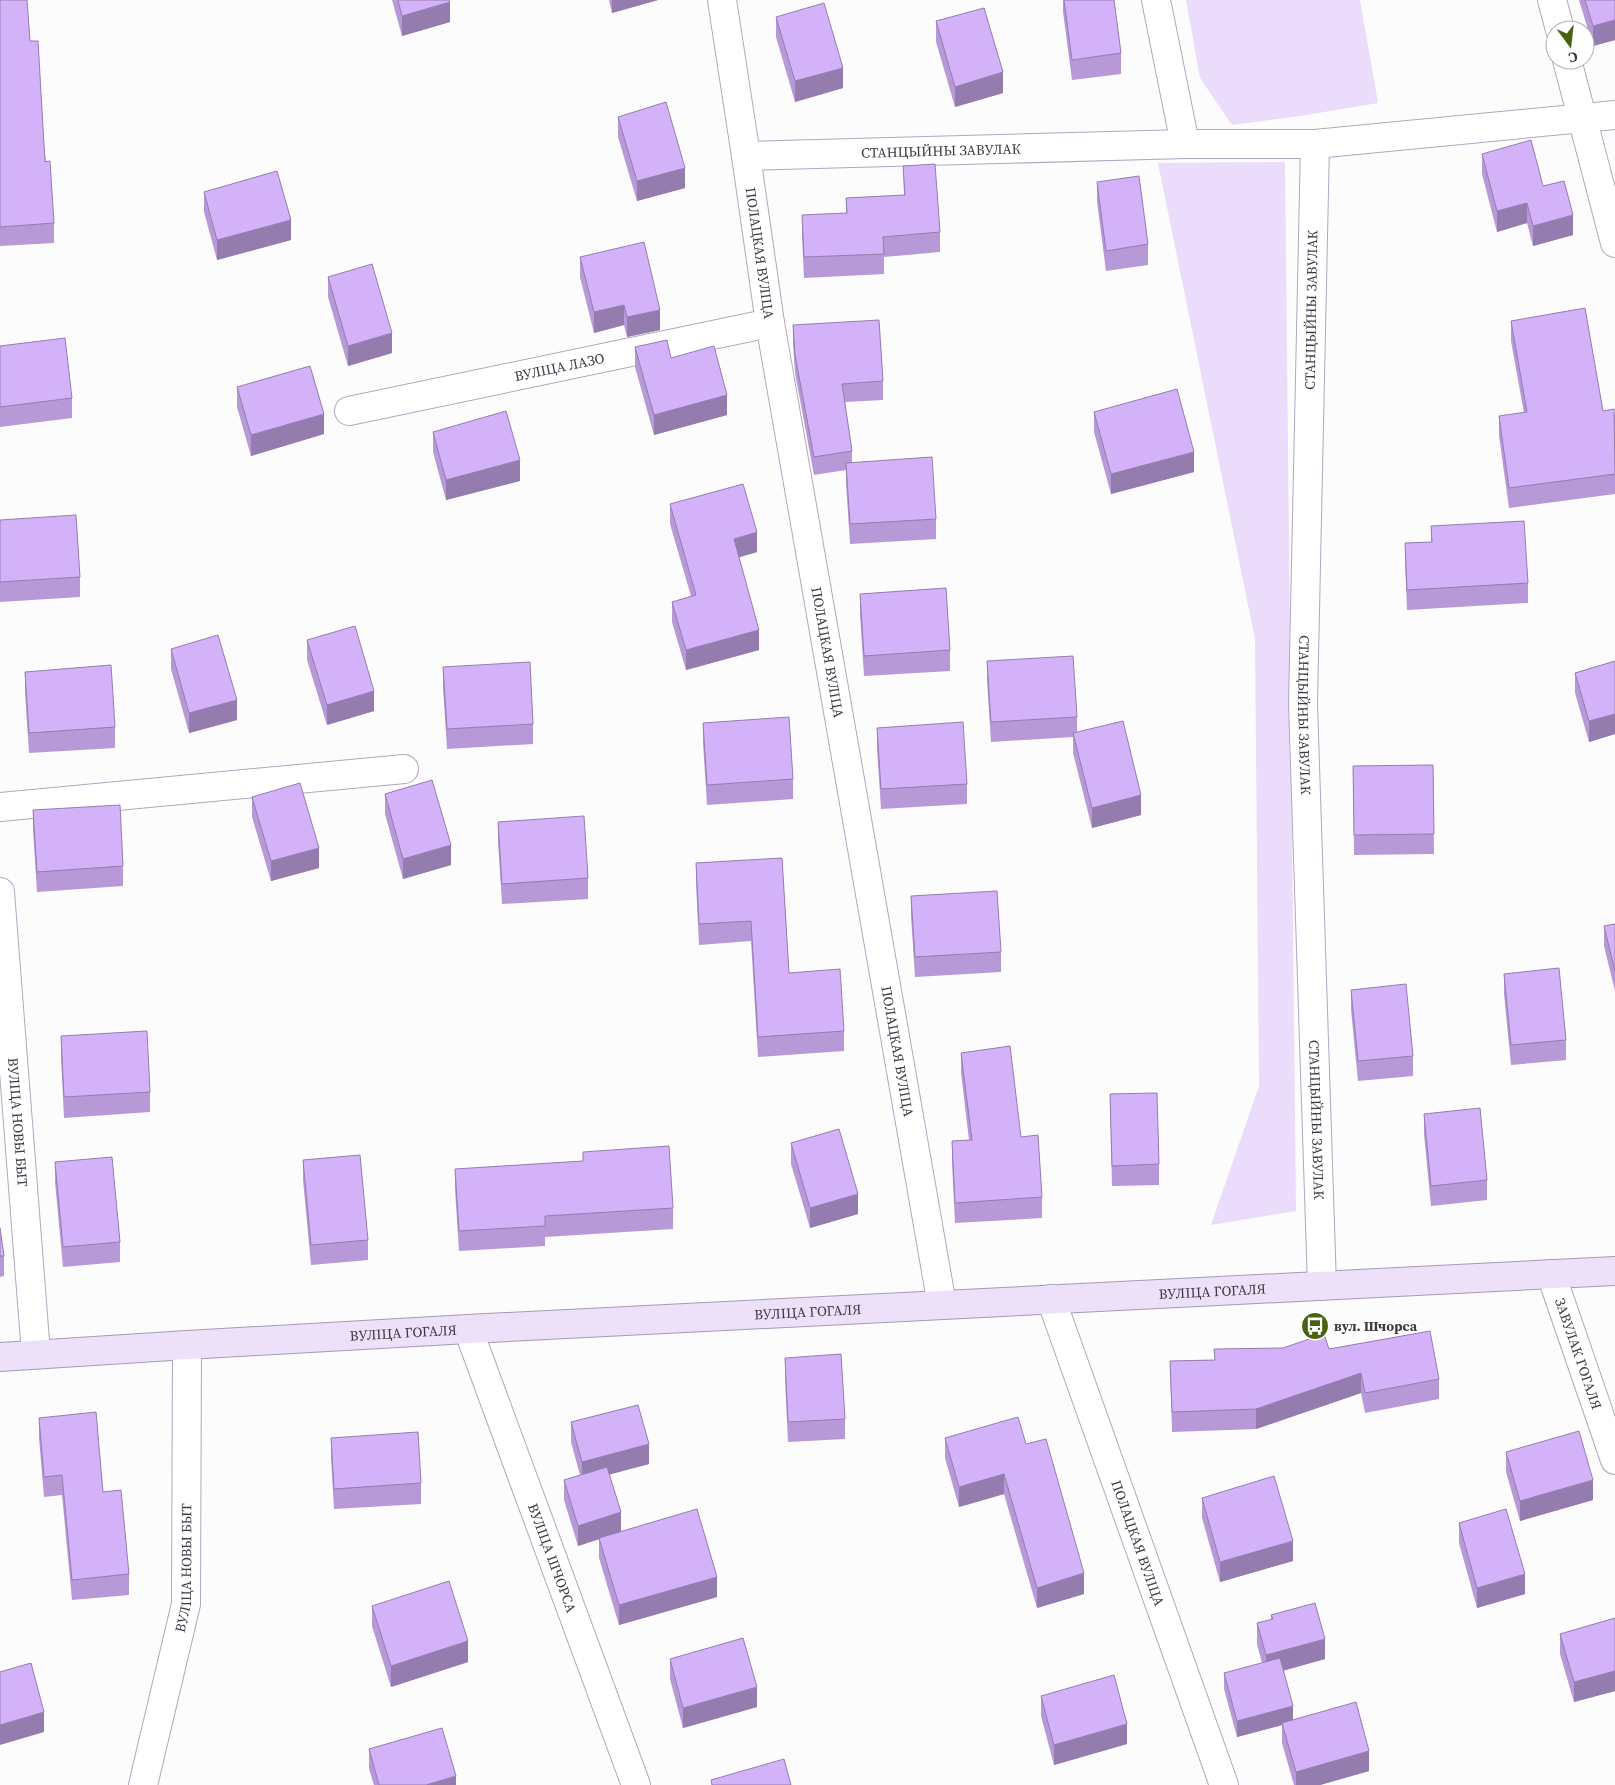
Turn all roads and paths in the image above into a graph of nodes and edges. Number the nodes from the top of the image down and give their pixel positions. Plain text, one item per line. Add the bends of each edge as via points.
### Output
1 (722, 0) edge
2 (1156, 0) edge
3 (1552, 0) edge
4 (1557, 20) edge
5 (1570, 70) edge
6 (1615, 115) edge
7 (1582, 118) junction
8 (1185, 144) junction
9 (1315, 144) junction
10 (746, 156) junction
11 (1615, 243) edge
12 (770, 323) junction
13 (349, 411) dead end
14 (404, 770) dead end
15 (0, 806) edge
16 (0, 892) edge
17 (1615, 1271) edge
18 (1551, 1274) junction
19 (1322, 1286) junction
20 (1051, 1299) junction
21 (942, 1305) junction
22 (468, 1330) junction
23 (187, 1345) junction
24 (36, 1354) junction
25 (0, 1357) edge
26 (1615, 1460) edge
27 (143, 1785) edge
28 (636, 1785) edge
29 (1224, 1785) edge

1 - 10 street, ПОЛАЦКАЯ ВУЛІЦА
2 - 8 street
3 - 4 street
5 - 7 street
6 - 7 street, СТАНЦЫЙНЫ ЗАВУЛАК
7 - 9 street, СТАНЦЫЙНЫ ЗАВУЛАК
7 - 11 street
8 - 9 street, СТАНЦЫЙНЫ ЗАВУЛАК
8 - 10 street, СТАНЦЫЙНЫ ЗАВУЛАК
9 - 19 street, СТАНЦЫЙНЫ ЗАВУЛАК via 1303,704
10 - 12 street, ПОЛАЦКАЯ ВУЛІЦА
12 - 13 street, ВУЛІЦА ЛАЗО
12 - 21 street, ПОЛАЦКАЯ ВУЛІЦА
14 - 15 street
16 - 24 street, ВУЛІЦА НОВЫ БЫТ
17 - 18 main road, ВУЛІЦА ГОГАЛЯ
18 - 19 main road, ВУЛІЦА ГОГАЛЯ
18 - 26 street, ЗАВУЛАК ГОГАЛЯ
19 - 20 main road, ВУЛІЦА ГОГАЛЯ
20 - 21 main road, ВУЛІЦА ГОГАЛЯ
20 - 29 street, ПОЛАЦКАЯ ВУЛІЦА
21 - 22 main road, ВУЛІЦА ГОГАЛЯ
22 - 23 main road, ВУЛІЦА ГОГАЛЯ
22 - 28 street, ВУЛІЦА ШЧОРСА
23 - 24 main road, ВУЛІЦА ГОГАЛЯ
23 - 27 street, ВУЛІЦА НОВЫ БЫТ via 186,1604
24 - 25 main road, ВУЛІЦА ГОГАЛЯ

